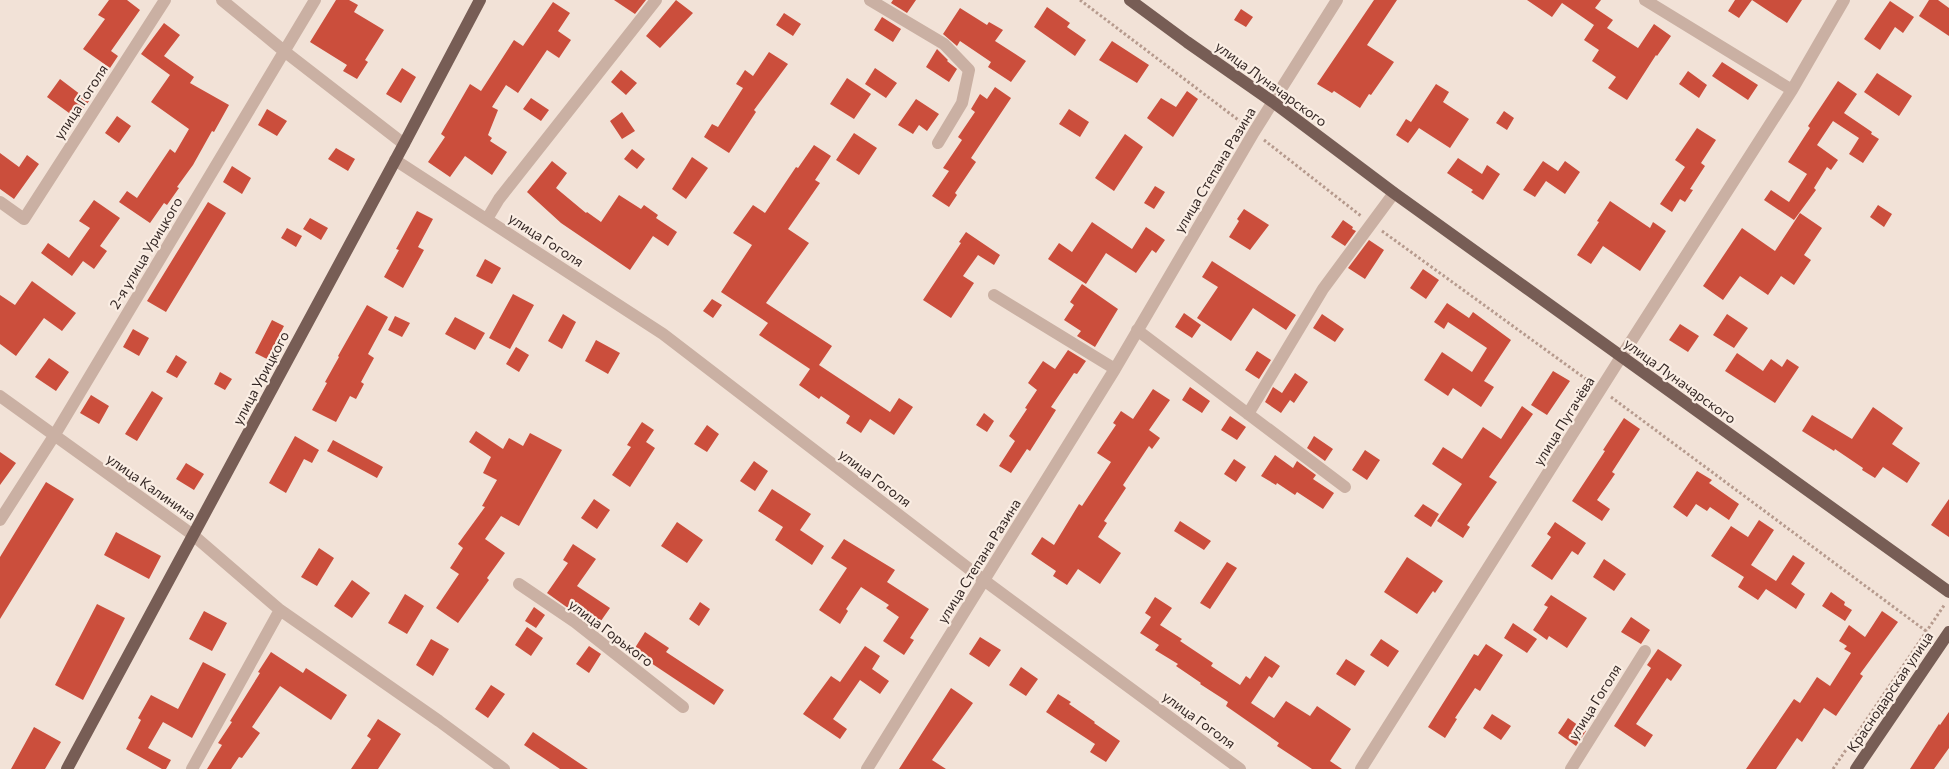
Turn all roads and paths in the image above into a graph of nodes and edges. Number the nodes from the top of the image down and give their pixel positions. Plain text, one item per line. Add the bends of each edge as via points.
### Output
1 (165, 0) edge
2 (222, 0) edge
3 (316, 0) edge
4 (480, 0) edge
5 (656, 0) edge
6 (870, 0) edge
7 (1080, 0) edge
8 (1130, 0) edge
9 (1337, 0) edge
10 (1646, 0) edge
11 (1844, 0) edge
12 (284, 51) junction
13 (1792, 90) junction
14 (1274, 102) junction
15 (1254, 132) junction
16 (938, 143) dead end
17 (404, 144) junction
18 (396, 160) junction
19 (1394, 193) junction
20 (0, 202) edge
21 (486, 219) junction
22 (1370, 223) junction
23 (994, 295) dead end
24 (1137, 330) junction
25 (1621, 356) junction
26 (1115, 369) junction
27 (1601, 390) junction
28 (0, 396) edge
29 (1248, 414) junction
30 (54, 436) junction
31 (1345, 487) dead end
32 (0, 520) edge
33 (194, 535) junction
34 (985, 581) junction
35 (519, 584) dead end
36 (1949, 592) edge
37 (1949, 598) edge
38 (280, 610) junction
39 (1926, 631) junction
40 (1949, 632) edge
41 (1645, 651) dead end
42 (683, 707) dead end
43 (67, 769) edge
44 (192, 769) edge
45 (504, 769) edge
46 (867, 769) edge
47 (1240, 769) edge
48 (1361, 769) edge
49 (1571, 769) edge
50 (1833, 769) edge
51 (1856, 769) edge

1 - 20 street, улица Гоголя via 24,220
2 - 12 street
3 - 12 street, 2-я улица Урицкого
4 - 17 main road, улица Урицкого
5 - 21 street, улица Гоголя
6 - 16 street via 944,44 968,70 962,103
7 - 15 path
8 - 14 main road, улица Луначарского
9 - 14 street, улица Степана Разина
10 - 13 street
11 - 13 street, улица Пугачёва
12 - 17 street
12 - 30 street, 2-я улица Урицкого
13 - 25 street, улица Пугачёва
14 - 15 street, улица Степана Разина
14 - 19 main road, улица Луначарского
15 - 22 path
15 - 24 street, улица Степана Разина
17 - 18 main road, улица Урицкого
18 - 21 street, улица Гоголя
18 - 33 main road, улица Урицкого
19 - 22 street
19 - 25 main road, улица Луначарского
21 - 34 street, улица Гоголя via 663,334
22 - 27 path
22 - 29 street via 1323,288
23 - 26 street
24 - 26 street, улица Степана Разина
24 - 29 street
25 - 27 street, улица Пугачёва
25 - 36 main road, улица Луначарского
26 - 34 street, улица Степана Разина
27 - 39 path
27 - 48 street, улица Пугачёва
28 - 30 street, улица Калинина
29 - 31 street
30 - 32 street, 2-я улица Урицкого
30 - 33 street, улица Калинина
33 - 38 street, улица Калинина
33 - 43 main road, улица Урицкого
34 - 46 street, улица Степана Разина
34 - 47 street, улица Гоголя
35 - 42 street, улица Горького via 575,622
37 - 39 path
38 - 44 street
38 - 45 street, улица Калинина
39 - 50 path
40 - 51 main road, Краснодарская улица
41 - 49 street, улица Гоголя

